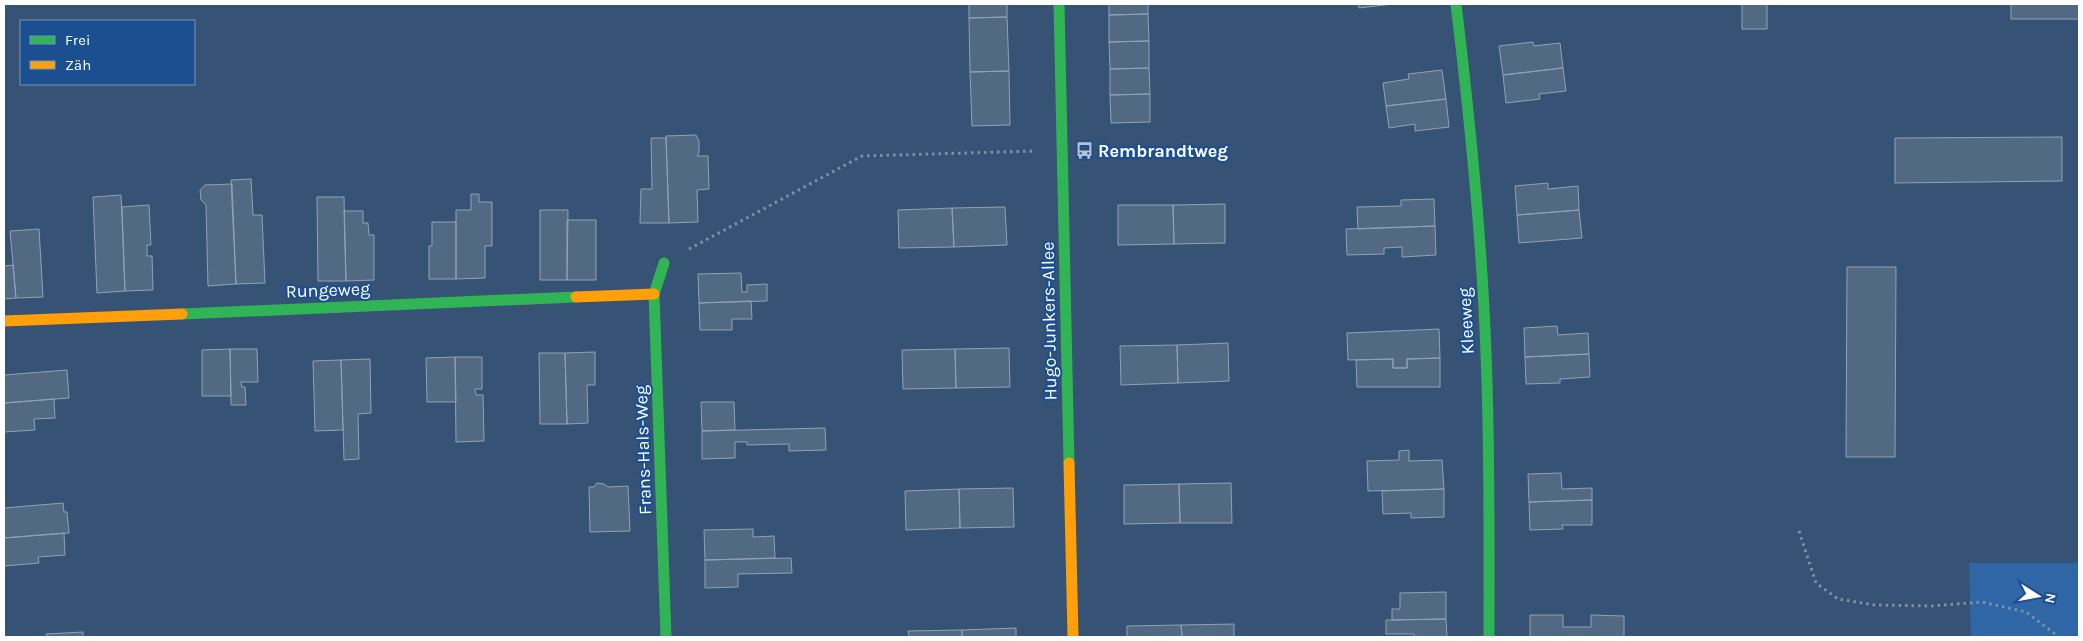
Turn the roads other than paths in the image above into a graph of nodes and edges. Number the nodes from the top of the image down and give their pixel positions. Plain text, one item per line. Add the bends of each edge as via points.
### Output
1 (1059, 4) edge
2 (1456, 4) edge
3 (664, 263) road end
4 (654, 294) junction
5 (4, 321) edge
6 (666, 637) edge
7 (1073, 637) edge
8 (1489, 637) edge

1 - 7 street, Hugo-Junkers-Allee
2 - 8 street, Kleeweg via 1472,135 1488,402
3 - 4 street, Frans-Hals-Weg
4 - 5 street, Rungeweg
4 - 6 street, Frans-Hals-Weg

